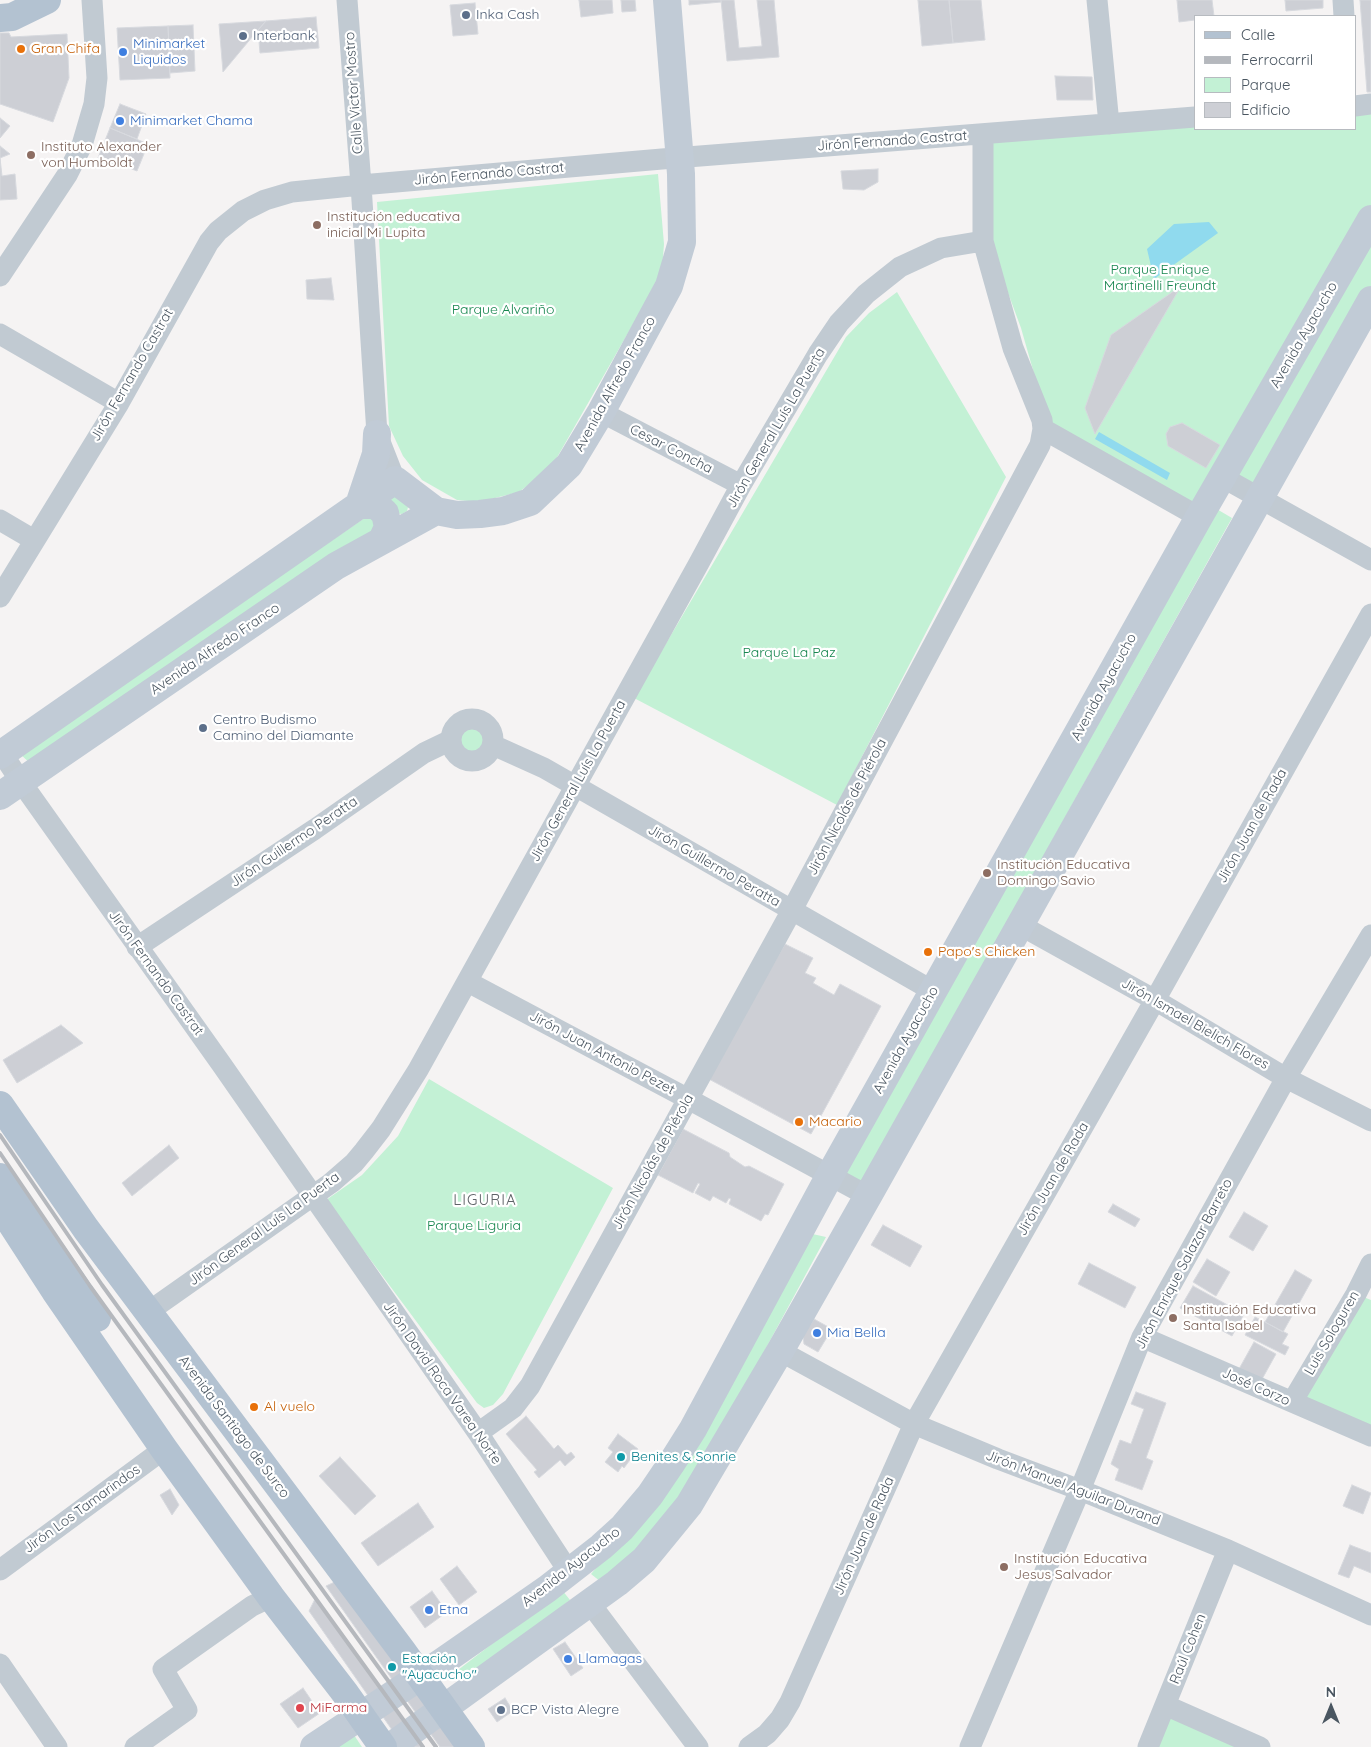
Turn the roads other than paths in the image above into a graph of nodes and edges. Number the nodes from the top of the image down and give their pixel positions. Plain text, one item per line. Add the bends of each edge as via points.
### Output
1 (27, 0) edge
2 (47, 0) edge
3 (92, 0) edge
4 (347, 0) edge
5 (667, 0) edge
6 (1097, 0) edge
7 (1343, 0) edge
8 (0, 2) edge
9 (1344, 15) edge
10 (0, 18) edge
11 (1371, 104) edge
12 (1356, 106) edge
13 (1194, 117) edge
14 (1108, 124) junction
15 (983, 134) junction
16 (680, 158) junction
17 (361, 185) junction
18 (1371, 219) edge
19 (983, 241) junction
20 (0, 276) edge
21 (1371, 300) edge
22 (0, 334) edge
23 (119, 403) junction
24 (601, 412) junction
25 (1043, 429) junction
26 (378, 434) junction
27 (1222, 477) junction
28 (395, 480) junction
29 (741, 485) junction
30 (1260, 499) junction
31 (359, 505) junction
32 (436, 511) junction
33 (1200, 516) junction
34 (0, 520) edge
35 (34, 540) junction
36 (382, 540) junction
37 (1371, 560) edge
38 (0, 597) edge
39 (1371, 614) edge
40 (451, 740) junction
41 (493, 745) junction
42 (1, 753) edge
43 (575, 786) junction
44 (10, 789) edge
45 (792, 910) junction
46 (1020, 925) junction
47 (1370, 937) edge
48 (137, 947) junction
49 (468, 982) junction
50 (934, 991) junction
51 (1154, 1000) junction
52 (1286, 1078) junction
53 (688, 1099) junction
54 (0, 1105) edge
55 (1371, 1121) edge
56 (830, 1176) junction
57 (3, 1196) edge
58 (312, 1196) junction
59 (868, 1196) junction
60 (86, 1229) junction
61 (1371, 1264) edge
62 (1363, 1297) edge
63 (148, 1312) junction
64 (1142, 1337) junction
65 (780, 1351) junction
66 (1292, 1402) junction
67 (914, 1424) junction
68 (478, 1433) junction
69 (1371, 1436) edge
70 (158, 1441) junction
71 (1080, 1490) junction
72 (1228, 1550) junction
73 (0, 1570) edge
74 (569, 1572) junction
75 (271, 1597) junction
76 (589, 1602) junction
77 (1371, 1614) edge
78 (0, 1664) edge
79 (420, 1676) junction
80 (1165, 1705) junction
81 (444, 1707) junction
82 (360, 1715) junction
83 (57, 1747) edge
84 (136, 1747) edge
85 (314, 1747) edge
86 (383, 1747) edge
87 (390, 1747) edge
88 (471, 1747) edge
89 (698, 1747) edge
90 (749, 1747) edge
91 (970, 1747) edge
92 (1148, 1747) edge
93 (1260, 1747) edge

1 - 8 main road
2 - 10 main road via 12,17
3 - 20 street via 96,86 82,145 67,175
4 - 17 street, Calle Victor Mostro
5 - 16 main road, Avenida Alfredo Franco
6 - 14 street
7 - 9 street
11 - 12 street
13 - 14 street, Jirón Fernando Castrat
14 - 15 street, Jirón Fernando Castrat
15 - 16 street, Jirón Fernando Castrat
15 - 19 street
16 - 17 street, Jirón Fernando Castrat
16 - 24 main road, Avenida Alfredo Franco via 682,242 669,286
17 - 23 street, Jirón Fernando Castrat via 292,192 265,200 218,231 199,258
17 - 26 street
18 - 27 main road, Avenida Ayacucho
19 - 25 street via 1013,348 1040,411
19 - 29 street, Jirón General Luís La Puerta via 941,248 900,267 866,294 839,323 818,354
21 - 30 main road
22 - 23 street
23 - 35 street, Jirón Fernando Castrat
24 - 29 street, Cesar Concha
24 - 32 main road, Avenida Alfredo Franco via 569,465 530,502 480,514 457,515
25 - 33 street
25 - 45 street, Jirón Nicolás de Piérola via 1033,458
26 - 28 street
26 - 31 main road via 376,454
27 - 30 street
27 - 33 main road, Avenida Ayacucho
28 - 31 main road
28 - 32 main road, Avenida Alfredo Franco
29 - 43 street, Jirón General Luís La Puerta
30 - 37 street
30 - 46 main road
31 - 36 main road via 373,505 385,513 388,527
31 - 42 main road
32 - 36 main road, Avenida Alfredo Franco
33 - 50 main road, Avenida Ayacucho
34 - 35 street
35 - 38 street, Jirón Fernando Castrat
36 - 44 main road, Avenida Alfredo Franco via 336,566
39 - 51 street, Jirón Juan de Rada
40 - 41 street via 460,758 473,761 486,756
40 - 41 street via 452,733 461,722 475,720 491,731
40 - 48 street, Jirón Guillermo Peratta via 424,753
41 - 43 street, Jirón Guillermo Peratta
42 - 44 street, Jirón Fernando Castrat
43 - 45 street, Jirón Guillermo Peratta
43 - 49 street, Jirón General Luís La Puerta
44 - 48 street, Jirón Fernando Castrat
45 - 50 street, Jirón Guillermo Peratta
45 - 53 street, Jirón Nicolás de Piérola
46 - 51 street, Jirón Ismael Bielich Flores
46 - 59 main road
47 - 52 street, Jirón Enrique Salazar Barreto
48 - 58 street, Jirón Fernando Castrat
49 - 53 street, Jirón Juan Antonio Pezet
49 - 58 street, Jirón General Luís La Puerta via 381,1129 354,1163
50 - 56 main road, Avenida Ayacucho
51 - 52 street, Jirón Ismael Bielich Flores
51 - 67 street, Jirón Juan de Rada
52 - 55 street, Jirón Ismael Bielich Flores
52 - 64 street, Jirón Enrique Salazar Barreto
53 - 56 street, Jirón Juan Antonio Pezet
53 - 68 street, Jirón Nicolás de Piérola via 530,1386 513,1408
54 - 60 main road, Avenida Santiago de Surco
56 - 59 street, Jirón Juan Antonio Pezet
56 - 74 main road, Avenida Ayacucho via 671,1464 622,1528
57 - 60 main road
57 - 70 main road via 148,1393
58 - 63 street, Jirón General Luís La Puerta
58 - 68 street, Jirón David Roca Varea Norte
59 - 65 main road
60 - 63 main road, Avenida Santiago de Surco
61 - 62 street, Luis Sologuren
62 - 66 street, Luis Sologuren
63 - 79 main road, Avenida Santiago de Surco
64 - 66 street, José Corzo
64 - 71 street, Jirón Enrique Salazar Barreto
65 - 67 street, Jirón Manuel Aguilar Durand
65 - 76 main road via 689,1506 644,1560
66 - 69 street, José Corzo
67 - 71 street, Jirón Manuel Aguilar Durand
67 - 90 street, Jirón Juan de Rada via 790,1702 767,1734
68 - 74 street, Jirón David Roca Varea Norte
70 - 73 street, Jirón Los Tamarindos
70 - 75 main road
71 - 72 street, Jirón Manuel Aguilar Durand
71 - 91 street, Jirón Enrique Salazar Barreto
72 - 77 street, Jirón Manuel Aguilar Durand
72 - 80 street, Raúl Cohen
74 - 79 main road, Avenida Ayacucho
75 - 82 main road
75 - 84 street via 252,1606 163,1669 187,1710
76 - 81 main road
76 - 89 street
78 - 83 street
79 - 81 main road, Avenida Santiago de Surco
79 - 82 main road, Avenida Ayacucho
80 - 92 street, Raúl Cohen
80 - 93 street
81 - 87 main road
81 - 88 main road, Avenida Santiago de Surco
82 - 85 main road, Avenida Ayacucho
82 - 86 main road

